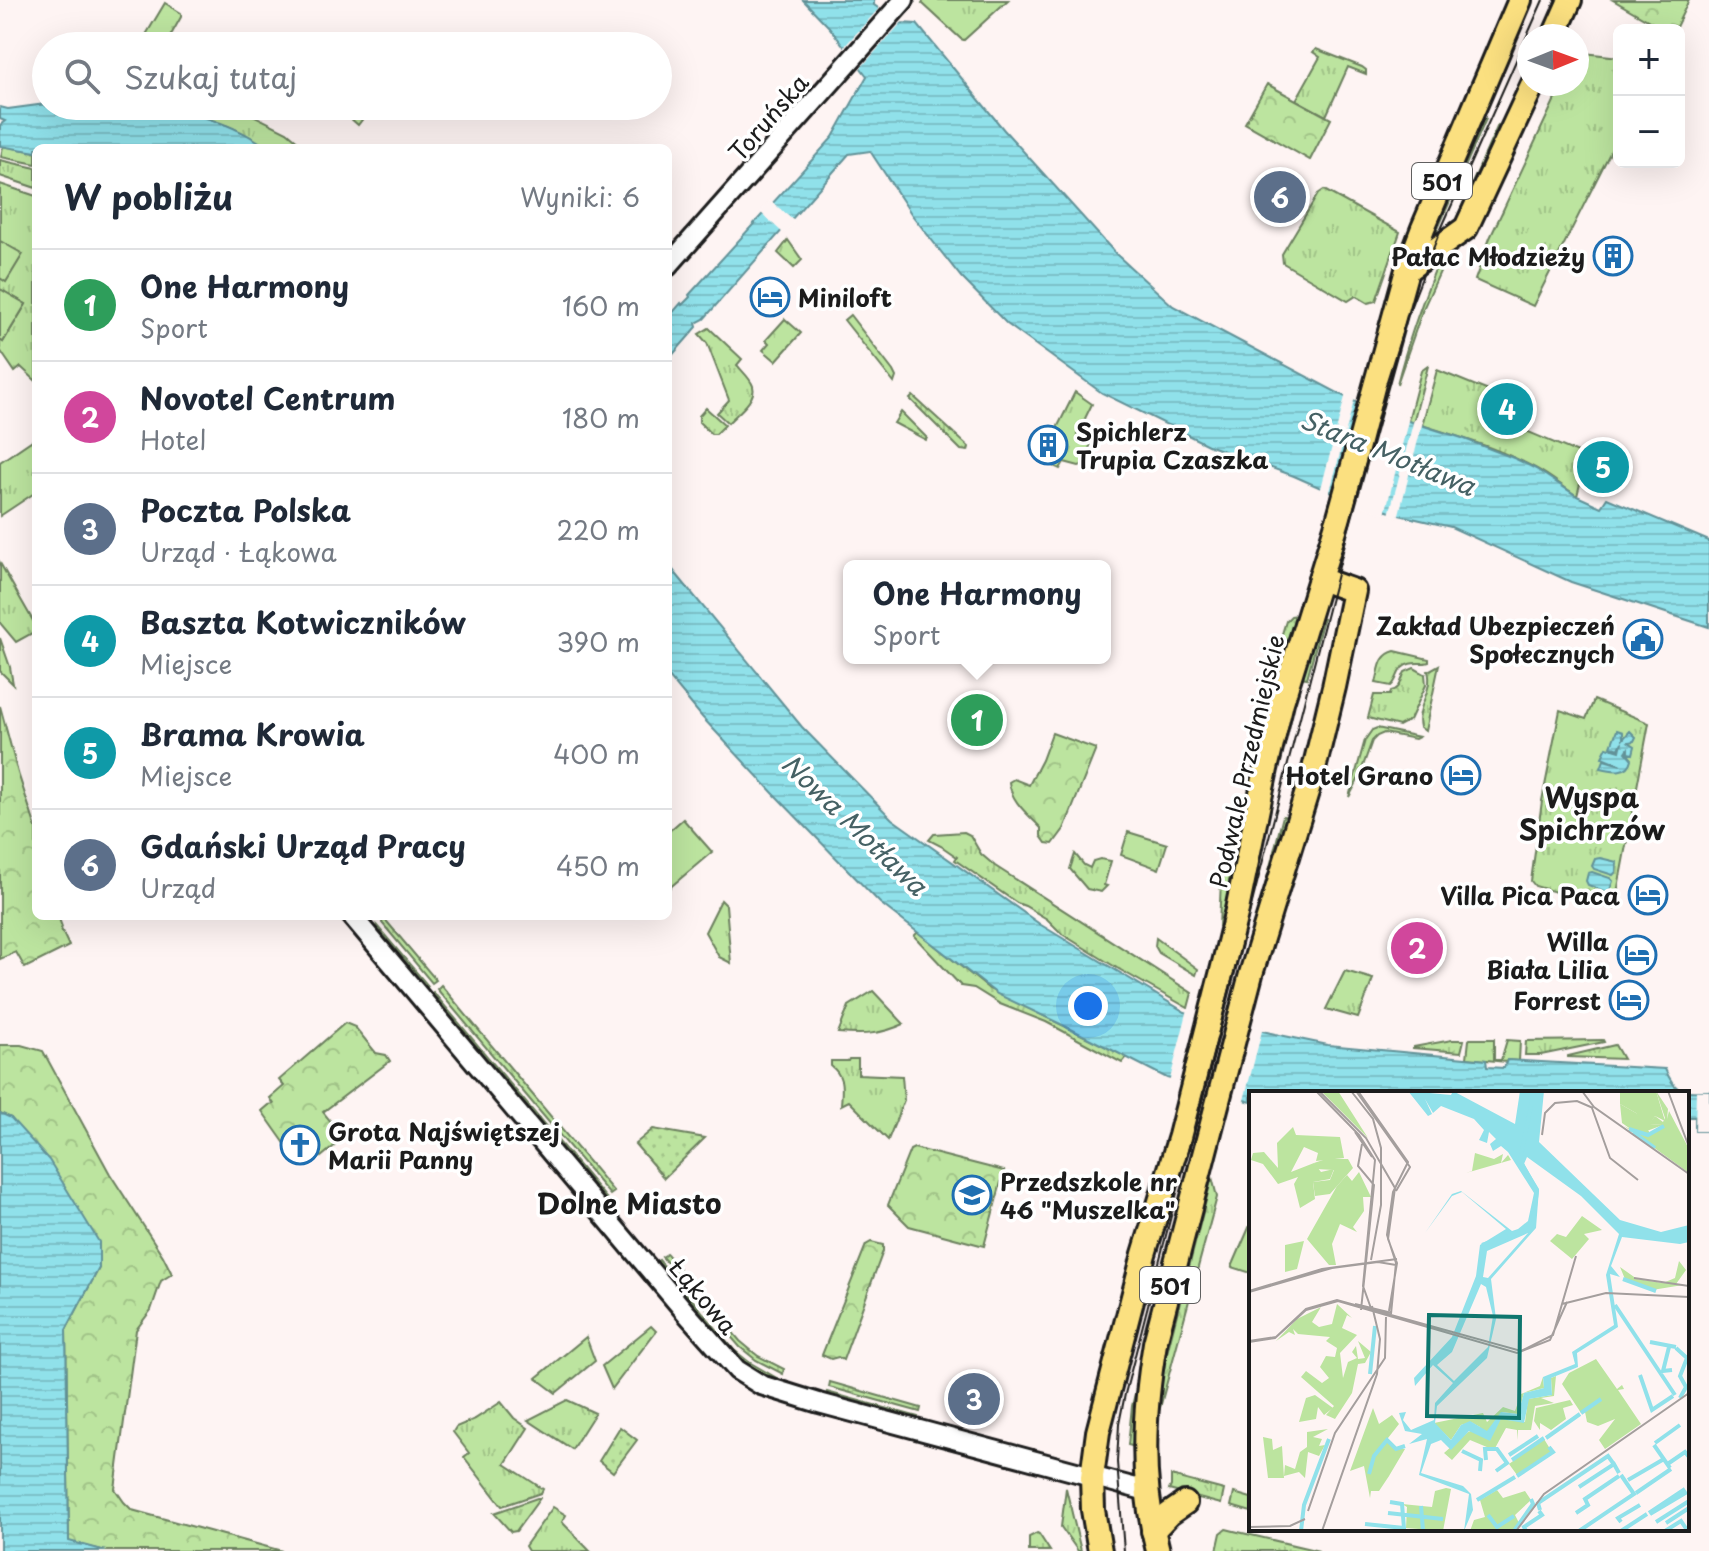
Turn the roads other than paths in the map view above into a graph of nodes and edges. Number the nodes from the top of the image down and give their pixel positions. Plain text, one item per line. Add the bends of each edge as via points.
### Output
1 (1520, 0) edge
2 (1570, 0) edge
3 (902, 2) edge
4 (1559, 24) edge
5 (1527, 96) edge
6 (672, 261) edge
7 (1407, 270) junction
8 (1320, 579) junction
9 (356, 921) edge
10 (1092, 1477) junction
11 (1147, 1491) junction
12 (1185, 1503) dead end
13 (1156, 1541) edge
14 (1100, 1551) edge

1 - 7 main road, Podwale Przedmiejskie / 501
2 - 4 main road
3 - 6 street, Toruńska
5 - 7 main road, 501 via 1466,228
7 - 8 main road, Podwale Przedmiejskie / 501
8 - 10 main road, Podwale Przedmiejskie / 501 via 1276,729 1223,967 1104,1408
8 - 11 main road, 501 via 1354,591 1314,769 1251,974 1155,1343 1146,1400
9 - 10 street, Łąkowa via 737,1370 794,1396
10 - 11 street, Łąkowa
10 - 14 main road, Podwale Przedmiejskie / 501
11 - 13 main road, 501
12 - 13 main road via 1169,1514

